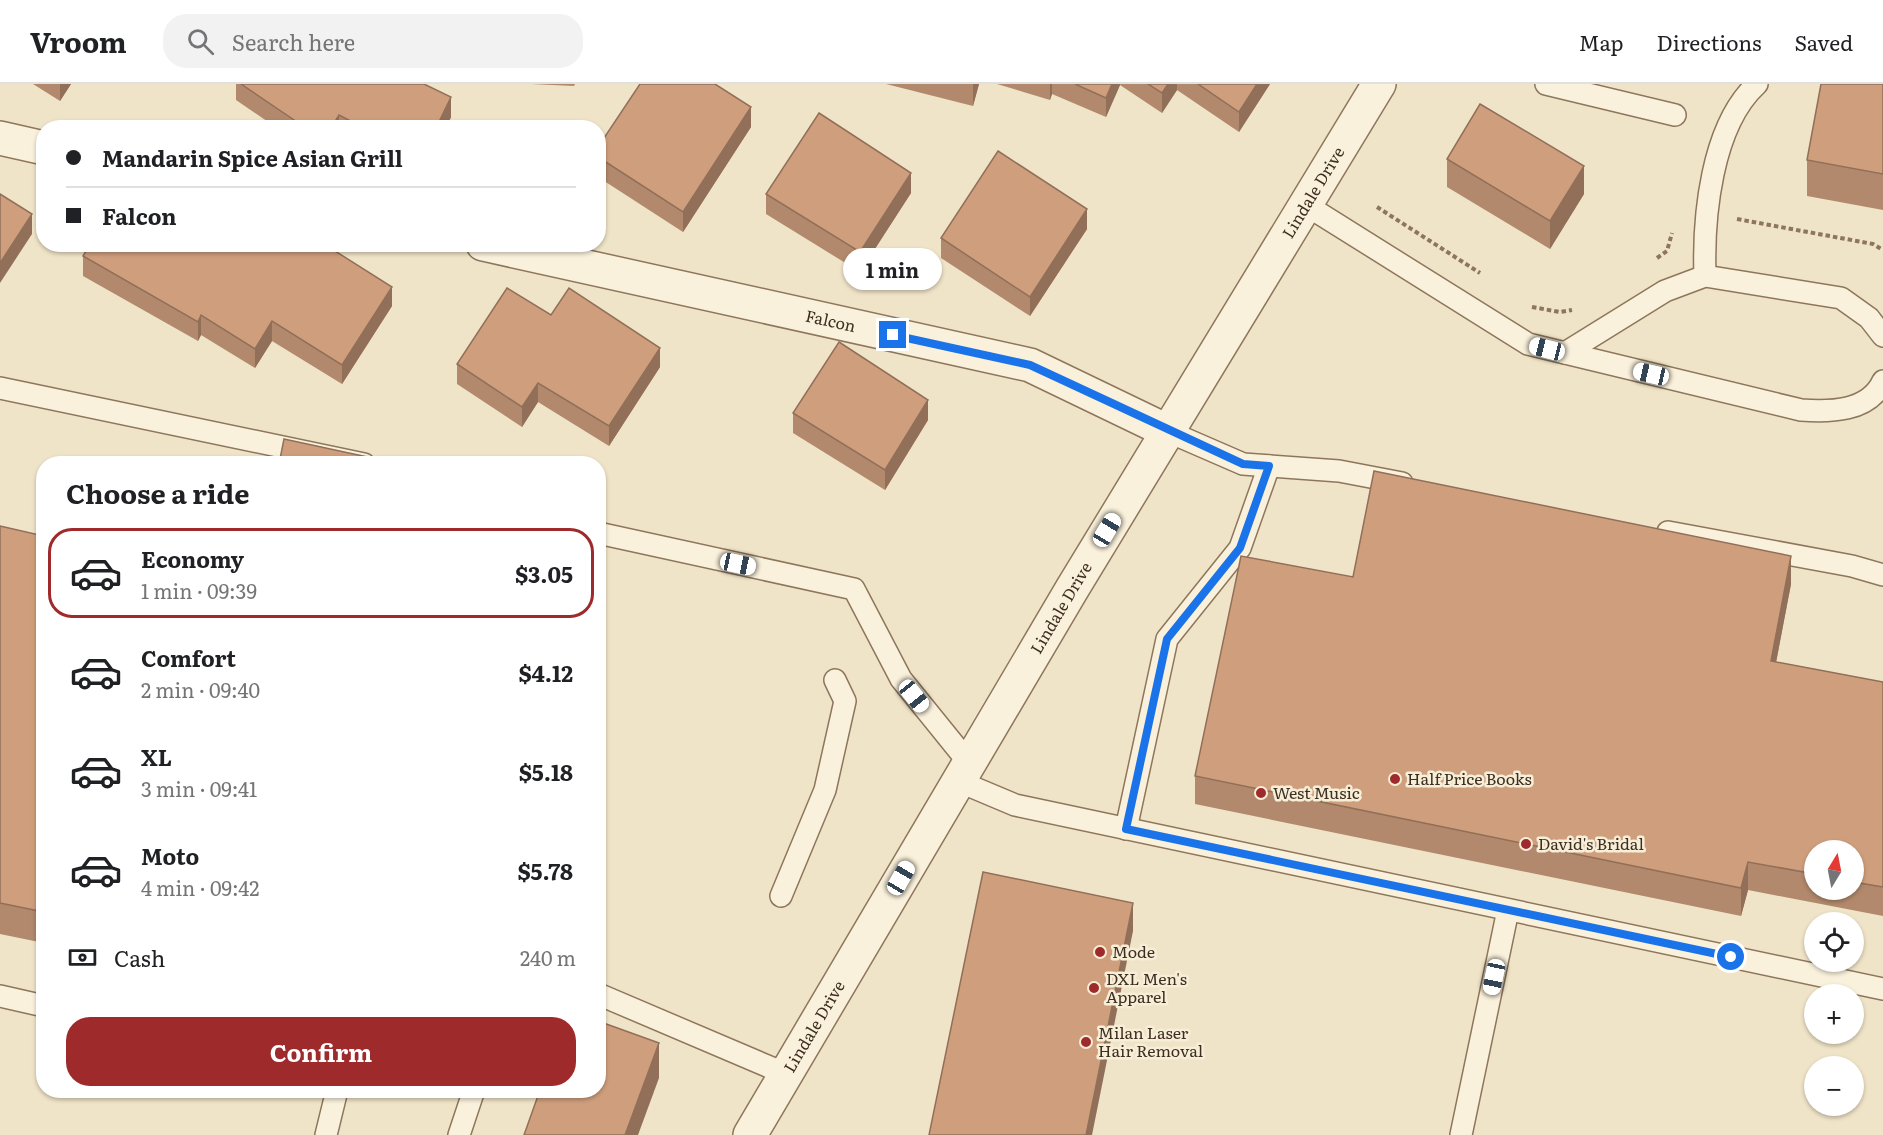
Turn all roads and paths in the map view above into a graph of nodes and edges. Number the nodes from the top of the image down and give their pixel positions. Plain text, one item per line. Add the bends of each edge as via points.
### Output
1 (1379, 84) edge
2 (1546, 84) edge
3 (1757, 84) edge
4 (1675, 115) dead end
5 (0, 138) edge
6 (36, 146) edge
7 (1306, 205) junction
8 (1377, 207) dead end
9 (1707, 213) junction
10 (1883, 250) edge
11 (519, 252) edge
12 (1648, 264) dead end
13 (1484, 276) dead end
14 (1705, 276) junction
15 (1522, 301) dead end
16 (1581, 309) dead end
17 (1883, 336) edge
18 (1565, 353) junction
19 (1883, 381) edge
20 (0, 388) edge
21 (1167, 431) junction
22 (326, 456) edge
23 (1269, 466) junction
24 (1420, 486) edge
25 (1654, 529) edge
26 (606, 536) edge
27 (1883, 574) edge
28 (835, 680) dead end
29 (963, 772) junction
30 (1126, 829) junction
31 (781, 896) dead end
32 (1508, 910) junction
33 (1883, 989) edge
34 (0, 996) edge
35 (606, 997) edge
36 (36, 1004) edge
37 (786, 1074) junction
38 (336, 1098) edge
39 (471, 1098) edge
40 (326, 1135) edge
41 (459, 1135) edge
42 (750, 1135) edge
43 (1461, 1135) edge

1 - 7 street, Lindale Drive
2 - 4 lane
3 - 9 lane via 1730,121 1714,171
5 - 6 street
7 - 18 lane via 1528,344
7 - 21 street, Lindale Drive
8 - 13 path
9 - 10 path via 1873,244
9 - 12 path via 1678,208 1667,251
9 - 14 lane
11 - 21 street, Falcon via 1030,365
14 - 17 lane via 1841,298 1869,318
14 - 18 lane via 1665,291
15 - 16 path via 1560,312
18 - 19 lane via 1801,410 1829,412 1856,406 1879,390
20 - 22 lane
21 - 23 lane via 1243,464
21 - 29 street, Lindale Drive
23 - 24 lane via 1339,471
23 - 30 lane via 1240,548 1167,639
25 - 27 lane
26 - 29 lane via 854,589 901,679
28 - 31 lane via 844,701 825,790
29 - 30 lane via 1015,805
29 - 37 street, Lindale Drive
30 - 32 lane
32 - 33 lane
32 - 43 lane
34 - 36 lane
35 - 37 lane
37 - 42 street, Lindale Drive
38 - 40 lane
39 - 41 lane

